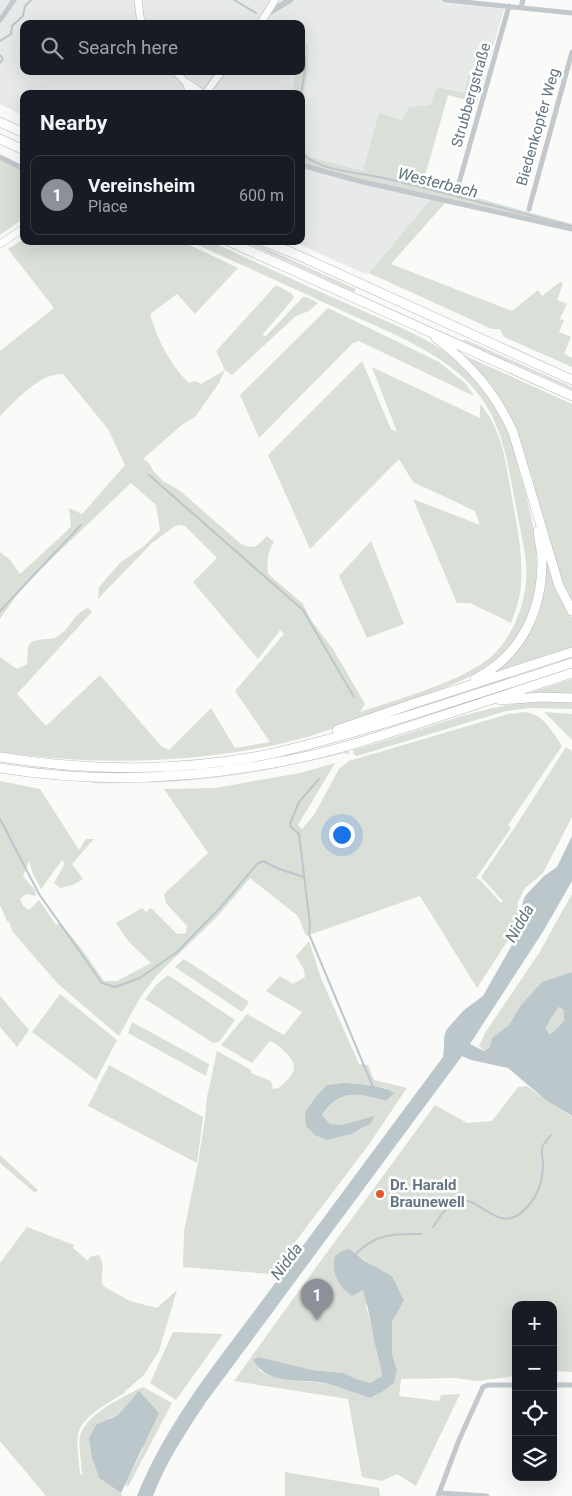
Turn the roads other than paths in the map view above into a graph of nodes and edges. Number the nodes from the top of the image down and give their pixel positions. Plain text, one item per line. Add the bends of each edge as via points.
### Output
1 (14, 0) edge
2 (138, 0) edge
3 (275, 0) edge
4 (290, 0) edge
5 (445, 0) edge
6 (523, 0) edge
7 (509, 6) junction
8 (521, 7) junction
9 (572, 13) edge
10 (266, 15) junction
11 (0, 20) edge
12 (140, 20) edge
13 (263, 20) edge
14 (572, 52) edge
15 (178, 75) edge
16 (219, 75) edge
17 (186, 83) junction
18 (189, 90) edge
19 (197, 90) edge
20 (207, 90) edge
21 (0, 122) edge
22 (20, 131) edge
23 (0, 139) edge
24 (20, 148) edge
25 (0, 157) edge
26 (20, 166) edge
27 (305, 166) edge
28 (457, 190) dead end
29 (529, 209) dead end
30 (572, 229) edge
31 (20, 231) edge
32 (0, 244) edge
33 (237, 245) edge
34 (272, 245) edge
35 (430, 333) junction
36 (572, 380) edge
37 (572, 396) edge
38 (537, 510) junction
39 (572, 611) edge
40 (572, 652) edge
41 (572, 662) edge
42 (572, 672) edge
43 (572, 698) edge
44 (484, 702) junction
45 (415, 703) junction
46 (278, 752) junction
47 (0, 756) edge
48 (0, 768) edge
49 (512, 1385) edge
50 (557, 1385) edge
51 (572, 1385) edge
52 (439, 1495) edge
53 (487, 1496) edge

1 - 11 street
2 - 12 main road
3 - 10 main road
4 - 10 street
5 - 7 street
6 - 8 street
7 - 8 street
7 - 28 street, Strubbergstraße
8 - 9 street
10 - 13 main road
14 - 29 street, Biedenkopfer Weg
15 - 17 main road
16 - 20 main road
17 - 18 main road
17 - 19 main road
21 - 22 highway
23 - 24 highway
25 - 26 street
27 - 30 street
31 - 32 main road
33 - 35 highway
34 - 36 highway
35 - 37 highway
35 - 38 highway via 480,377 503,409
38 - 39 highway via 559,586
38 - 45 highway via 542,560 540,595 523,637 511,652 485,673
40 - 45 highway
41 - 46 highway via 369,728
42 - 44 highway
43 - 44 highway
44 - 48 highway via 343,747 243,768 139,778 73,776
45 - 46 highway
46 - 47 highway via 198,764 129,768 88,767
49 - 52 street via 483,1387
50 - 51 street
52 - 53 street

